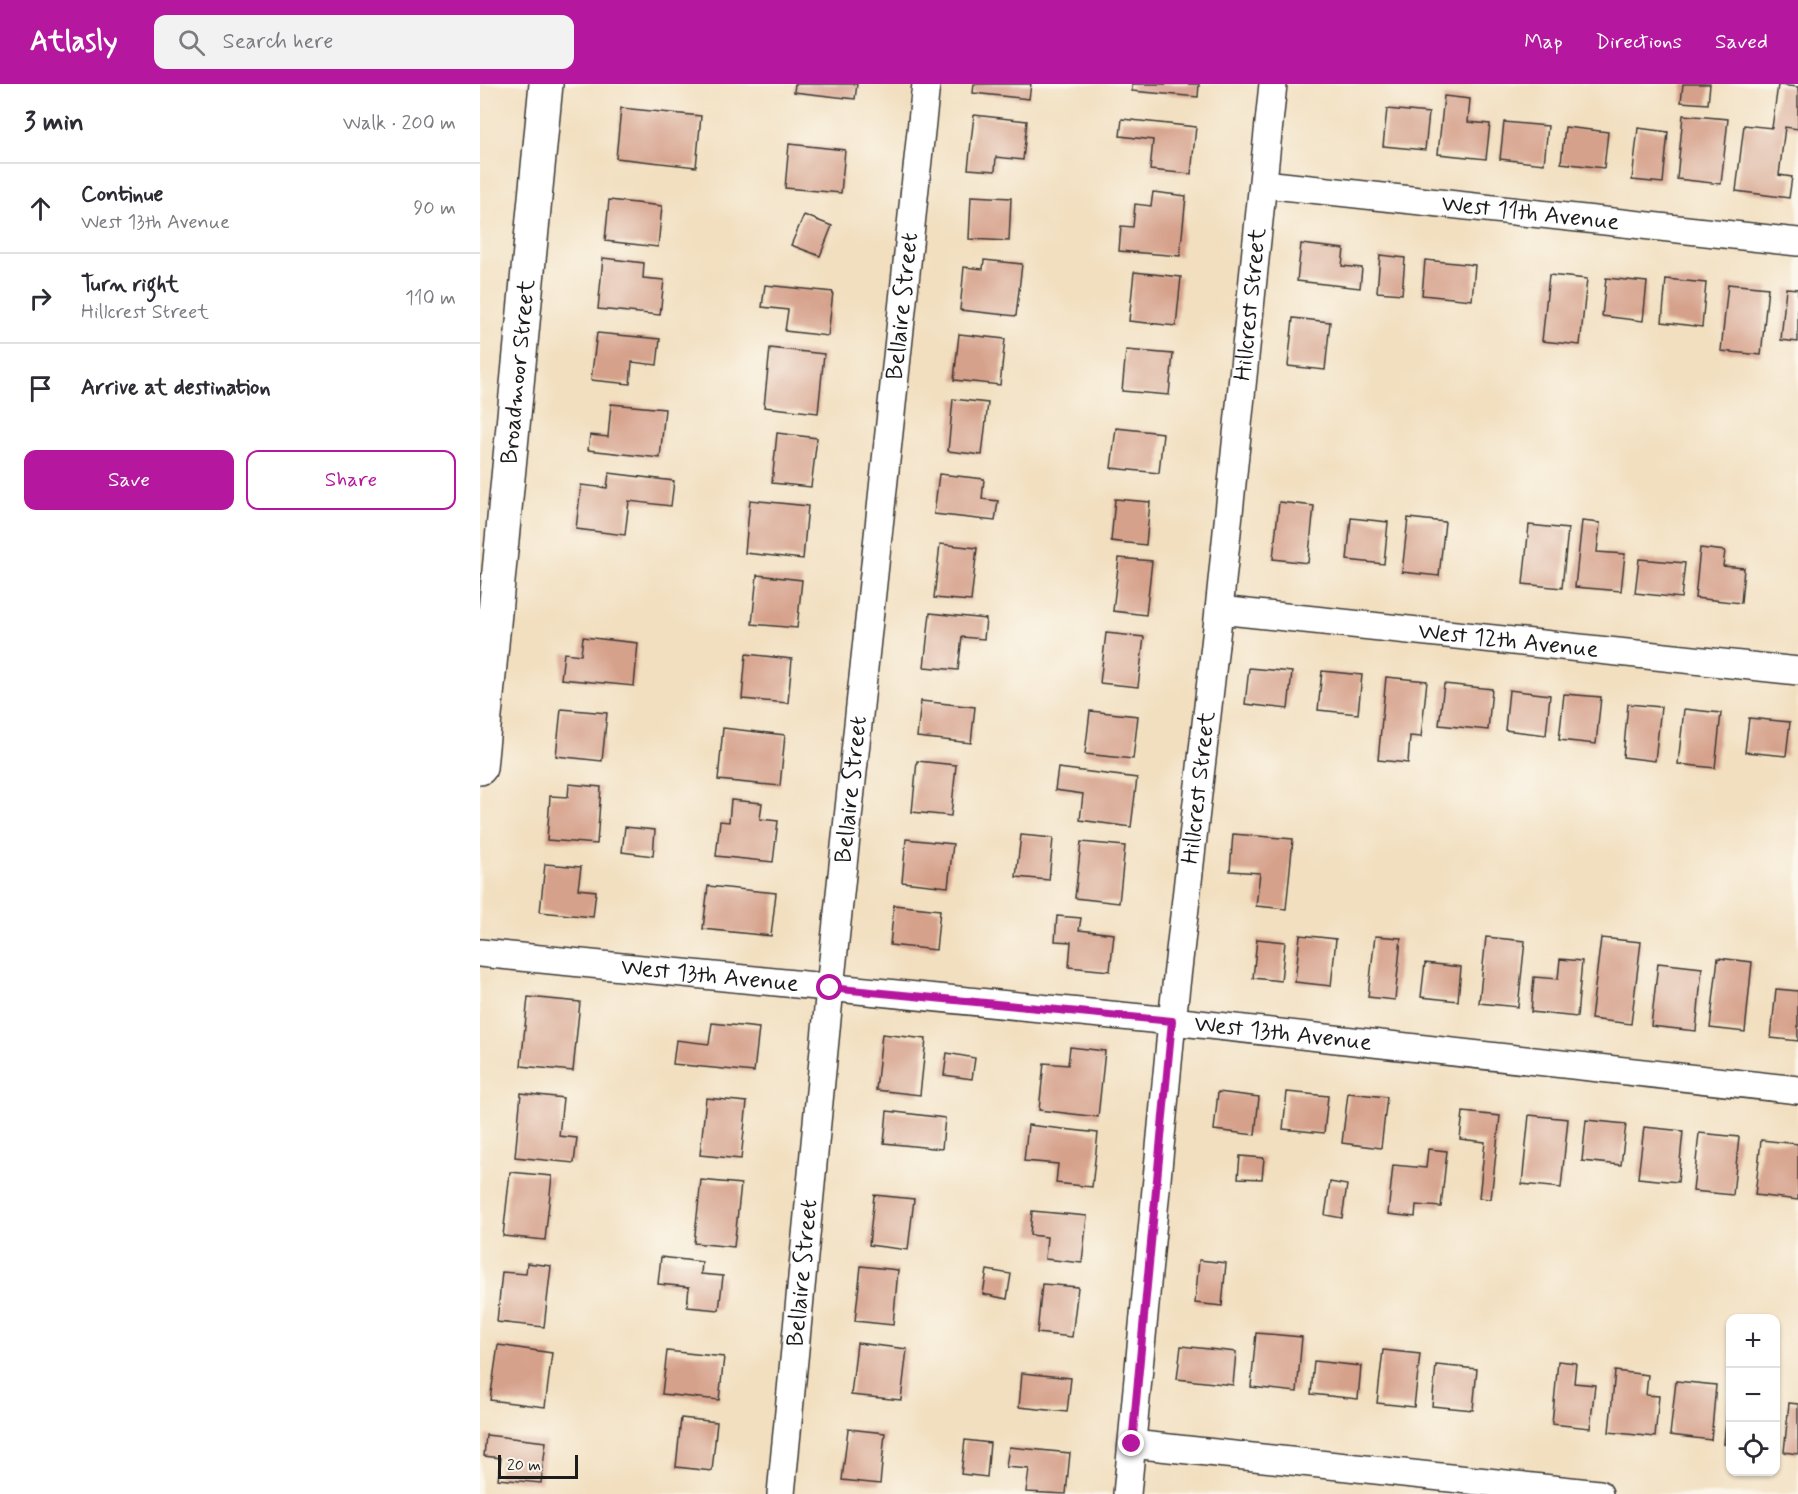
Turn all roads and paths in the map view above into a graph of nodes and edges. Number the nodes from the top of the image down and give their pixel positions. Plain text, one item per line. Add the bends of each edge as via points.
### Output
1 (546, 84) edge
2 (926, 84) edge
3 (1273, 84) edge
4 (1263, 184) junction
5 (1798, 242) edge
6 (1219, 610) junction
7 (1798, 671) edge
8 (480, 768) edge
9 (480, 953) edge
10 (830, 988) junction
11 (1172, 1021) junction
12 (1798, 1090) edge
13 (1132, 1444) junction
14 (781, 1494) edge
15 (1127, 1494) edge
16 (1599, 1494) edge

1 - 8 street, Broadmoor Street
2 - 10 street, Bellaire Street
3 - 4 street, Hillcrest Street
4 - 5 street, West 11th Avenue
4 - 6 street, Hillcrest Street
6 - 7 street, West 12th Avenue
6 - 11 street, Hillcrest Street
9 - 10 street, West 13th Avenue
10 - 11 street, West 13th Avenue
10 - 14 street, Bellaire Street
11 - 12 street, West 13th Avenue
11 - 13 street, Hillcrest Street
13 - 15 street, Hillcrest Street
13 - 16 street

